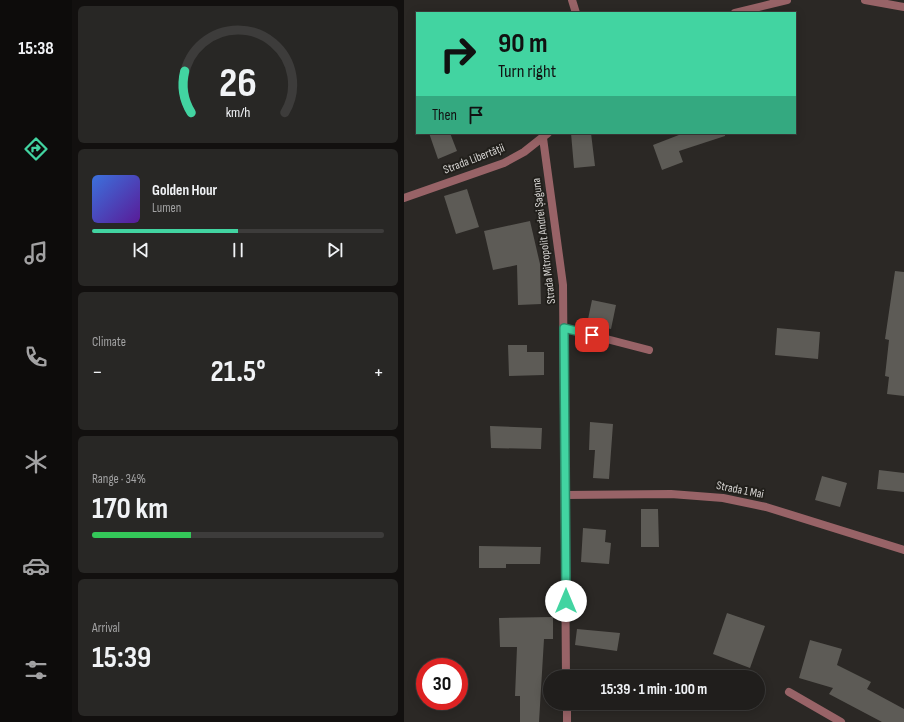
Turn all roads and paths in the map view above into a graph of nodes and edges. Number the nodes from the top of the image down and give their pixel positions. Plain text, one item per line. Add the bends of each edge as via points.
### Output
1 (572, 0) edge
2 (787, 0) edge
3 (865, 0) edge
4 (904, 7) edge
5 (576, 12) edge
6 (738, 12) edge
7 (546, 135) edge
8 (404, 198) edge
9 (564, 328) junction
10 (649, 350) dead end
11 (565, 495) junction
12 (904, 550) edge
13 (566, 670) edge
14 (789, 692) dead end
15 (567, 710) edge
16 (567, 722) edge
17 (841, 722) edge

1 - 5 street
2 - 6 street
3 - 4 street
7 - 8 street, Strada Libertății via 524,152 504,162
7 - 9 street, Strada Mitropolit Andrei Șaguna via 563,286
9 - 10 street
9 - 11 street, Strada Mitropolit Andrei Șaguna
11 - 12 street, Strada 1 Mai via 671,494 723,498 766,507
11 - 13 street, Strada Mitropolit Andrei Șaguna
14 - 17 street
15 - 16 street

